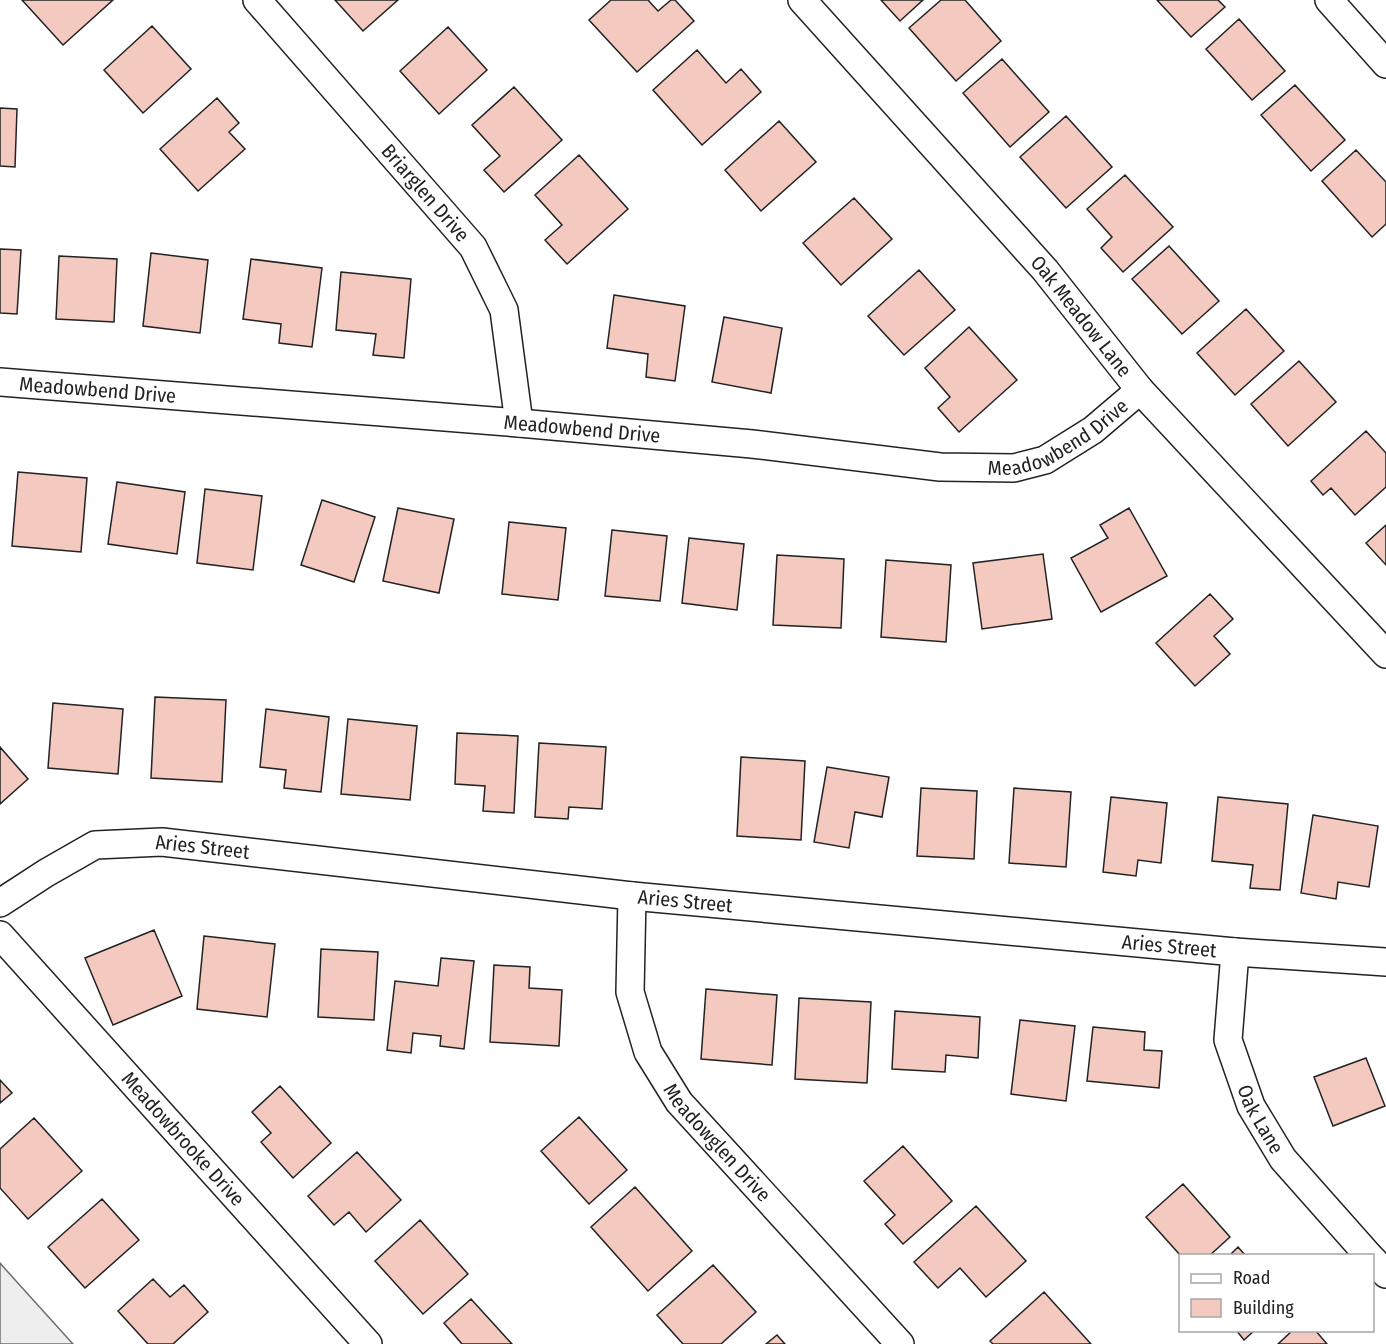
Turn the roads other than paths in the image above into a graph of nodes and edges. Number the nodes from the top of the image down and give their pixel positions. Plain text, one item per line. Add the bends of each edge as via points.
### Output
1 (257, 0) edge
2 (802, 0) edge
3 (1329, 0) edge
4 (1386, 64) edge
5 (0, 382) edge
6 (1140, 390) junction
7 (519, 423) junction
8 (1386, 654) edge
9 (632, 896) junction
10 (0, 903) edge
11 (0, 935) edge
12 (1234, 952) junction
13 (1386, 962) edge
14 (1367, 1254) edge
15 (1374, 1261) edge
16 (1386, 1274) edge
17 (368, 1344) edge
18 (900, 1344) edge

1 - 7 street, Briarglen Drive via 473,247 504,310
2 - 6 street, Oak Meadow Lane via 1045,270
3 - 4 street
5 - 7 street, Meadowbend Drive
6 - 7 street, Meadowbend Drive via 1093,430 1045,460 1014,468 940,467 752,444
6 - 8 street, Oak Meadow Lane
9 - 10 street, Aries Street via 162,842 95,845
9 - 12 street, Aries Street
9 - 18 street, Meadowglen Drive via 630,992 648,1052 679,1102
11 - 17 street, Meadowbrooke Drive
12 - 13 street, Aries Street
12 - 14 street, Oak Lane via 1228,1040 1251,1106 1283,1159
15 - 16 street

